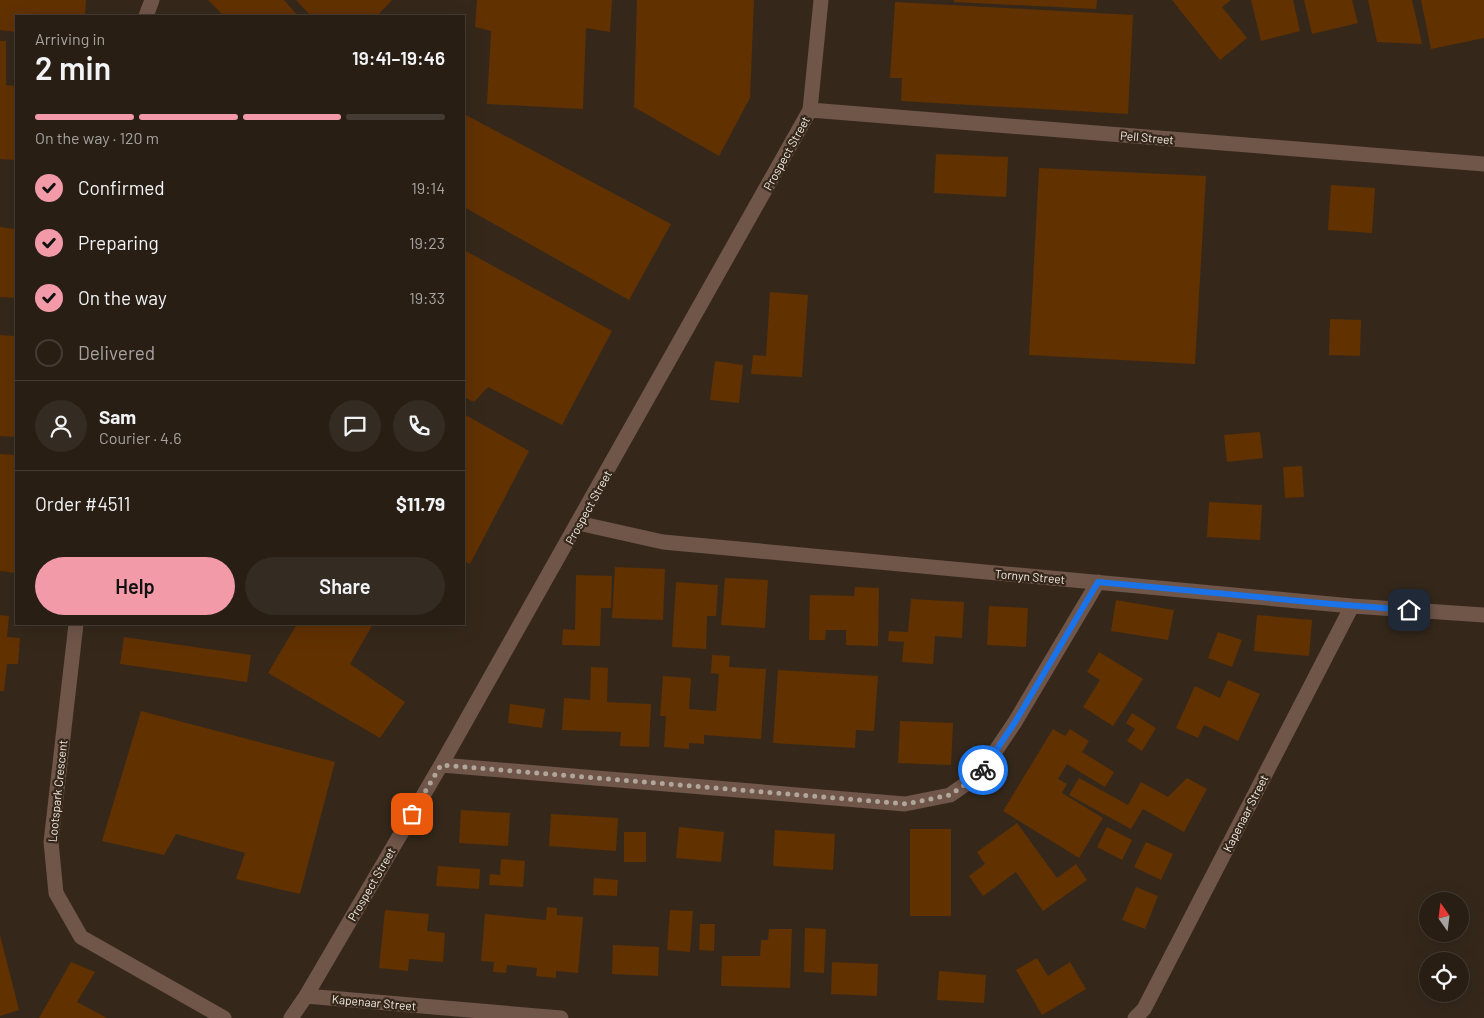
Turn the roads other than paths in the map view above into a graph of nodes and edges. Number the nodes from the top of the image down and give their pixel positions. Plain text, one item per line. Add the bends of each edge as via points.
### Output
1 (152, 0) edge
2 (821, 0) edge
3 (146, 15) edge
4 (810, 110) junction
5 (1484, 164) edge
6 (578, 523) junction
7 (1098, 582) junction
8 (1352, 606) junction
9 (1484, 615) edge
10 (76, 625) edge
11 (441, 765) junction
12 (306, 996) junction
13 (224, 1018) edge
14 (291, 1018) edge
15 (561, 1018) edge
16 (1135, 1018) edge

1 - 3 street
2 - 4 street, Prospect Street
4 - 5 street, Pell Street
4 - 6 street, Prospect Street
6 - 7 street, Tornyn Street via 663,542
6 - 11 street, Prospect Street
7 - 8 street, Tornyn Street
7 - 11 street via 1015,722 980,774 950,795 906,804
8 - 9 street, Tornyn Street
8 - 16 street, Kapenaar Street via 1144,1009
10 - 13 street, Lootspark Crescent via 50,842 56,893 81,938
11 - 12 street, Prospect Street
12 - 14 street, Prospect Street
12 - 15 street, Kapenaar Street

